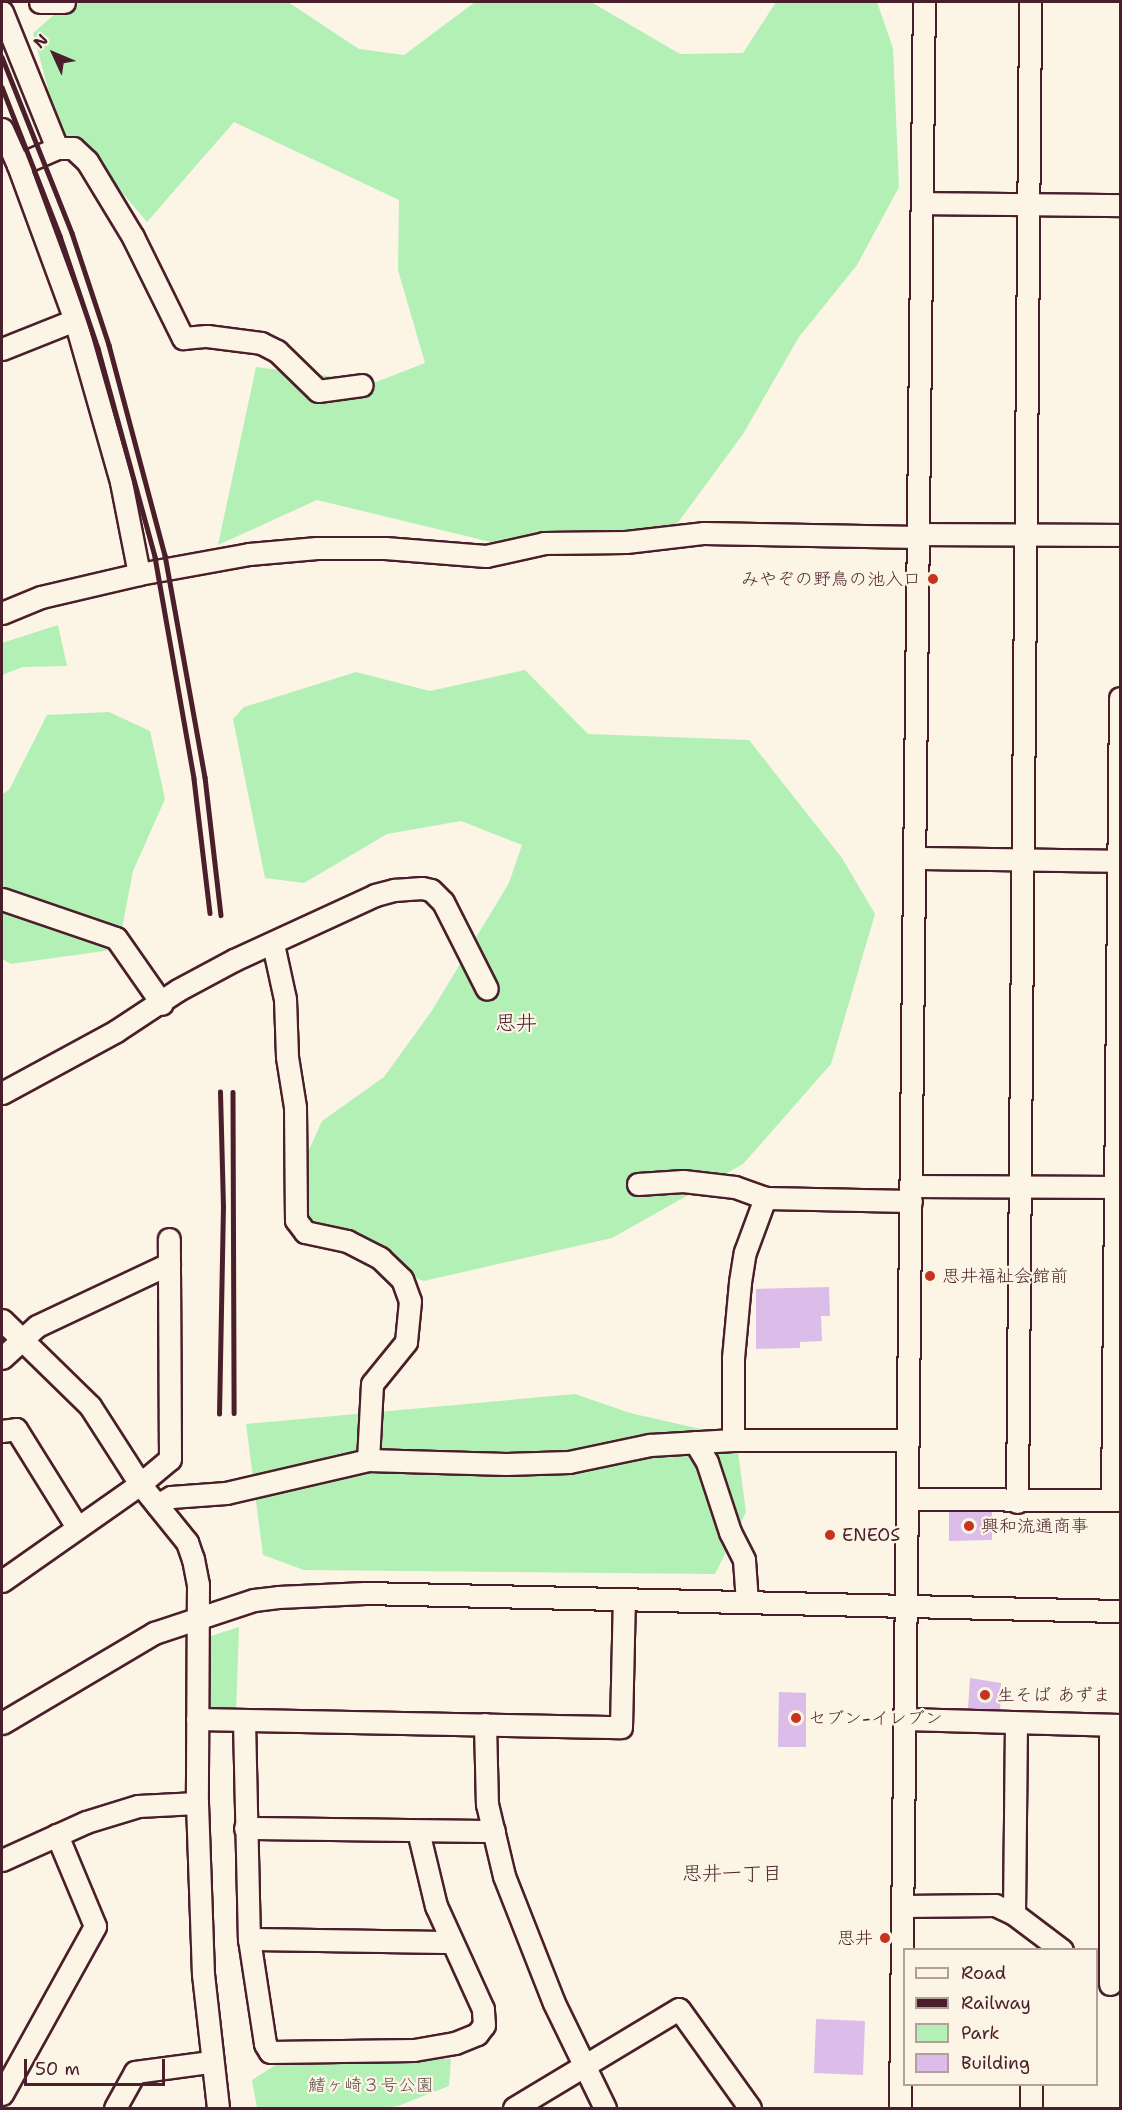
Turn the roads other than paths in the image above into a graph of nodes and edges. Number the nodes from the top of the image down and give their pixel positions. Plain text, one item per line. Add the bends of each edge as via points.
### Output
1 (40, 2) edge
2 (64, 2) edge
3 (924, 2) edge
4 (1030, 2) edge
5 (2, 12) edge
6 (2, 129) edge
7 (57, 148) junction
8 (18, 165) junction
9 (922, 203) junction
10 (1028, 203) junction
11 (1120, 205) edge
12 (75, 320) junction
13 (2, 349) edge
14 (363, 385) dead end
15 (1027, 535) junction
16 (1120, 535) edge
17 (918, 536) junction
18 (140, 574) junction
19 (2, 613) edge
20 (1120, 698) edge
21 (914, 858) junction
22 (1023, 860) junction
23 (1119, 861) edge
24 (2, 899) edge
25 (273, 944) junction
26 (487, 989) dead end
27 (162, 1004) junction
28 (2, 1093) edge
29 (638, 1184) dead end
30 (1118, 1187) edge
31 (1021, 1188) junction
32 (911, 1193) junction
33 (765, 1198) junction
34 (169, 1239) dead end
35 (169, 1264) junction
36 (2, 1320) edge
37 (22, 1341) junction
38 (2, 1358) edge
39 (2, 1431) edge
40 (733, 1440) junction
41 (908, 1440) junction
42 (695, 1442) junction
43 (368, 1460) junction
44 (140, 1484) junction
45 (908, 1499) junction
46 (1116, 1500) edge
47 (1017, 1502) junction
48 (157, 1505) junction
49 (77, 1527) junction
50 (2, 1581) edge
51 (624, 1599) junction
52 (747, 1602) junction
53 (907, 1605) junction
54 (1120, 1611) edge
55 (197, 1616) junction
56 (197, 1719) junction
57 (904, 1719) junction
58 (244, 1721) junction
59 (2, 1723) edge
60 (485, 1724) junction
61 (1016, 1724) junction
62 (1115, 1725) edge
63 (197, 1803) junction
64 (245, 1828) junction
65 (418, 1831) junction
66 (494, 1831) junction
67 (57, 1835) junction
68 (2, 1860) edge
69 (904, 1906) junction
70 (1014, 1914) junction
71 (1115, 1918) edge
72 (249, 1939) junction
73 (450, 1942) junction
74 (903, 1948) edge
75 (1057, 1948) edge
76 (903, 1957) edge
77 (1109, 1983) edge
78 (210, 2062) junction
79 (584, 2067) junction
80 (1031, 2086) edge
81 (2, 2094) edge
82 (2, 2103) edge
83 (11, 2109) edge
84 (116, 2109) edge
85 (218, 2109) edge
86 (514, 2109) edge
87 (605, 2109) edge
88 (750, 2109) edge
89 (900, 2109) edge
90 (1031, 2109) edge

1 - 2 street
3 - 9 street
4 - 10 street
5 - 7 street
6 - 8 street
7 - 8 street
7 - 14 street via 73,148 87,161 133,237 183,338 207,336 261,343 277,351 318,391
8 - 12 street
9 - 10 street
9 - 17 street
10 - 11 street
10 - 15 street
12 - 13 street
12 - 18 street via 121,482
15 - 16 street
15 - 17 street
15 - 22 street
17 - 18 street via 704,532 626,542 544,543 486,556 385,548 317,548 249,554
17 - 21 street
18 - 19 street via 41,597
20 - 23 street
21 - 22 street
21 - 32 street
22 - 23 street
22 - 31 street
23 - 30 street
24 - 27 street via 116,938
25 - 26 street via 375,895 422,888 431,890 443,902
25 - 27 street via 177,990
25 - 43 street via 285,999 286,1058 295,1107 296,1220 305,1232 348,1241 380,1258 402,1280 410,1301 406,1342 372,1384
27 - 28 street
29 - 33 street via 704,1183 735,1187
30 - 31 street
30 - 46 street
31 - 32 street
31 - 47 street
32 - 33 street
32 - 41 street
33 - 40 street via 745,1252 740,1282 733,1359
34 - 35 street
35 - 37 street via 38,1326
35 - 44 street via 170,1459
36 - 37 street
37 - 38 street
37 - 44 street via 90,1406
39 - 49 street via 16,1429
40 - 41 street
40 - 42 street
41 - 45 street
42 - 43 street via 650,1445 569,1462
42 - 52 street via 707,1462 730,1532 744,1560
43 - 48 street via 226,1493 171,1497
44 - 48 street
44 - 49 street
45 - 47 street
45 - 53 street
46 - 47 street
48 - 55 street via 187,1542 198,1584
49 - 50 street
51 - 52 street
51 - 55 street via 316,1594 254,1600
51 - 60 street via 621,1727
52 - 53 street
53 - 54 street
53 - 57 street
55 - 56 street
55 - 59 street via 154,1633
56 - 58 street
56 - 63 street
57 - 61 street
57 - 69 street
58 - 60 street
58 - 64 street
60 - 66 street via 483,1767
61 - 62 street
61 - 70 street
62 - 71 street
63 - 67 street via 138,1806
63 - 78 street
64 - 65 street
64 - 72 street
65 - 66 street
65 - 73 street via 424,1865
66 - 79 street via 521,1924
67 - 68 street
67 - 81 street via 95,1926
69 - 70 street via 995,1905
69 - 74 street
70 - 75 street
71 - 77 street
72 - 73 street
72 - 73 street via 265,2044 270,2052 280,2054 414,2049 455,2043 477,2034 484,2025 483,2009
76 - 89 street
78 - 84 street via 135,2072
78 - 85 street
79 - 86 street
79 - 87 street
79 - 88 street via 679,2009
80 - 90 street
82 - 83 street

